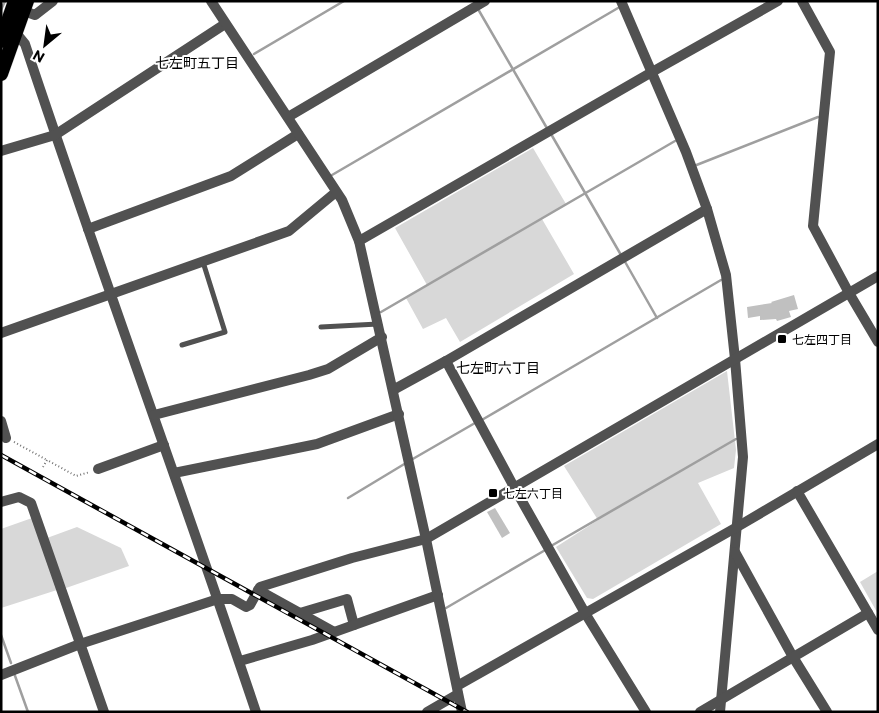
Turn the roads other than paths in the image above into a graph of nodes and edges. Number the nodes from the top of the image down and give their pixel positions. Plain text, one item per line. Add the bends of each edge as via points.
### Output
1 (53, 1) edge
2 (211, 1) edge
3 (485, 1) edge
4 (621, 1) edge
5 (778, 1) edge
6 (802, 1) edge
7 (22, 4) edge
8 (225, 24) junction
9 (16, 33) junction
10 (1, 41) edge
11 (652, 72) junction
12 (1, 74) edge
13 (288, 117) junction
14 (298, 134) junction
15 (55, 135) junction
16 (1, 151) edge
17 (336, 192) junction
18 (707, 209) junction
19 (88, 229) junction
20 (360, 241) junction
21 (203, 262) junction
22 (878, 276) edge
23 (849, 292) junction
24 (110, 294) junction
25 (378, 324) junction
26 (322, 327) dead end
27 (1, 333) edge
28 (382, 338) junction
29 (878, 342) edge
30 (182, 345) dead end
31 (735, 360) junction
32 (446, 361) junction
33 (393, 390) junction
34 (399, 414) junction
35 (154, 415) junction
36 (1, 421) edge
37 (6, 438) road end
38 (878, 444) edge
39 (164, 445) junction
40 (98, 469) road end
41 (174, 473) junction
42 (514, 487) junction
43 (797, 492) junction
44 (1, 502) edge
45 (737, 527) junction
46 (426, 539) junction
47 (734, 552) junction
48 (258, 590) junction
49 (438, 595) junction
50 (218, 599) junction
51 (300, 613) junction
52 (585, 613) junction
53 (868, 613) junction
54 (354, 625) junction
55 (878, 630) edge
56 (334, 632) junction
57 (80, 644) junction
58 (793, 657) junction
59 (240, 661) junction
60 (1, 675) edge
61 (457, 690) junction
62 (721, 700) junction
63 (104, 712) edge
64 (256, 712) edge
65 (427, 712) edge
66 (462, 712) edge
67 (646, 712) edge
68 (700, 712) edge
69 (720, 712) edge
70 (826, 712) edge

1 - 7 street via 35,15
2 - 8 street
3 - 13 street
4 - 11 street
5 - 11 street
6 - 23 street via 830,52 813,226
7 - 9 highway
7 - 10 highway
8 - 13 street
8 - 15 street
9 - 12 highway
9 - 15 street via 25,44
11 - 18 street
11 - 20 street
13 - 14 street
14 - 17 street
14 - 19 street via 231,176
15 - 16 street
15 - 19 street
17 - 20 street
17 - 21 street via 289,231
18 - 31 street via 726,275
18 - 32 street
19 - 24 street
20 - 25 street
21 - 24 street
21 - 30 lane via 225,332
22 - 23 street
23 - 29 street
23 - 31 street
24 - 27 street
24 - 35 street
25 - 26 lane
25 - 28 street
28 - 33 street
28 - 35 street via 328,369 309,376
31 - 42 street
31 - 45 street via 743,457
32 - 33 street
32 - 42 street
33 - 34 street
34 - 41 street via 317,444
34 - 46 street
35 - 39 street
36 - 37 street
38 - 43 street
39 - 40 street
39 - 41 street
41 - 50 street
42 - 46 street
42 - 52 street
43 - 45 street
43 - 53 street
44 - 57 street via 19,496 30,503
45 - 47 street
45 - 52 street
46 - 48 street via 352,558
46 - 49 street
47 - 58 street
47 - 62 street
48 - 50 street via 246,607 232,599
48 - 51 street
49 - 54 street
49 - 61 street
50 - 57 street
50 - 59 street
51 - 54 street via 347,599
51 - 56 street
52 - 61 street
52 - 67 street
53 - 55 street
53 - 58 street
54 - 56 street
56 - 59 street
57 - 60 street
57 - 63 street
58 - 62 street
58 - 70 street
59 - 64 street
61 - 65 street
61 - 66 street
62 - 68 street
62 - 69 street

